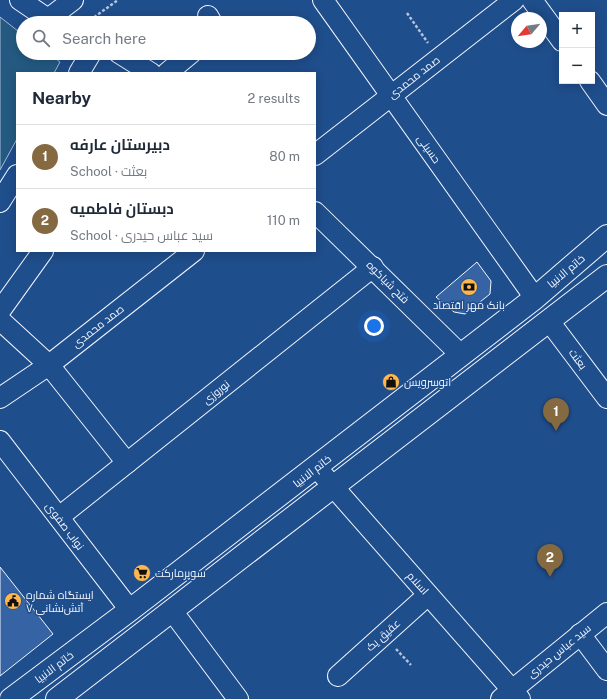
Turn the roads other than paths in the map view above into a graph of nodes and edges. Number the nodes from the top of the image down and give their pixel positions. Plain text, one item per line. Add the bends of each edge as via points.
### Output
1 (20, 0) edge
2 (73, 0) edge
3 (323, 0) edge
4 (514, 0) edge
5 (532, 0) edge
6 (45, 16) edge
7 (58, 16) edge
8 (559, 37) edge
9 (87, 60) edge
10 (130, 60) edge
11 (183, 60) edge
12 (80, 72) edge
13 (149, 72) edge
14 (168, 72) edge
15 (592, 84) edge
16 (391, 95) junction
17 (607, 104) edge
18 (316, 155) edge
19 (16, 177) edge
20 (0, 202) edge
21 (316, 213) edge
22 (607, 236) edge
23 (42, 252) edge
24 (193, 252) edge
25 (373, 267) junction
26 (607, 276) edge
27 (535, 298) junction
28 (0, 311) edge
29 (0, 320) edge
30 (549, 321) junction
31 (460, 354) junction
32 (49, 365) junction
33 (0, 398) edge
34 (607, 398) edge
35 (0, 441) edge
36 (128, 463) junction
37 (316, 467) junction
38 (333, 487) junction
39 (58, 517) junction
40 (428, 595) junction
41 (130, 610) junction
42 (173, 612) junction
43 (607, 613) edge
44 (580, 634) junction
45 (607, 670) edge
46 (338, 676) dead end
47 (511, 696) edge
48 (11, 699) edge
49 (57, 699) edge
50 (238, 699) edge

1 - 6 street
2 - 7 street
3 - 16 street, حسینی
4 - 16 street, صمد محمدی
5 - 8 street
9 - 12 street
10 - 13 street
11 - 14 street
15 - 17 street
16 - 18 street, صمد محمدی
16 - 27 street, حسینی
19 - 20 street
21 - 25 street, فتح شیاکوه
22 - 27 main road, خاتم الانبیا
23 - 28 street
24 - 32 street, صمد محمدی
25 - 31 street, فتح شیاکوه
25 - 36 street, نوروزی
26 - 30 main road
27 - 31 main road, خاتم الانبیا
29 - 32 street
30 - 34 street, بعثت
30 - 38 main road
31 - 37 main road, خاتم الانبیا
32 - 33 street, صمد محمدی
32 - 36 street
35 - 39 street, نواب صفوی
36 - 39 street, نوروزی
37 - 38 street, اسلام
37 - 41 main road, خاتم الانبیا
38 - 40 street, اسلام
38 - 42 main road
39 - 41 street, نواب صفوی
40 - 46 street, عقیق یک
40 - 47 street, اسلام
41 - 48 main road, خاتم الانبیا
42 - 49 main road
42 - 50 street
43 - 44 street, سید عباس حیدری
44 - 45 street
44 - 47 street, سید عباس حیدری

